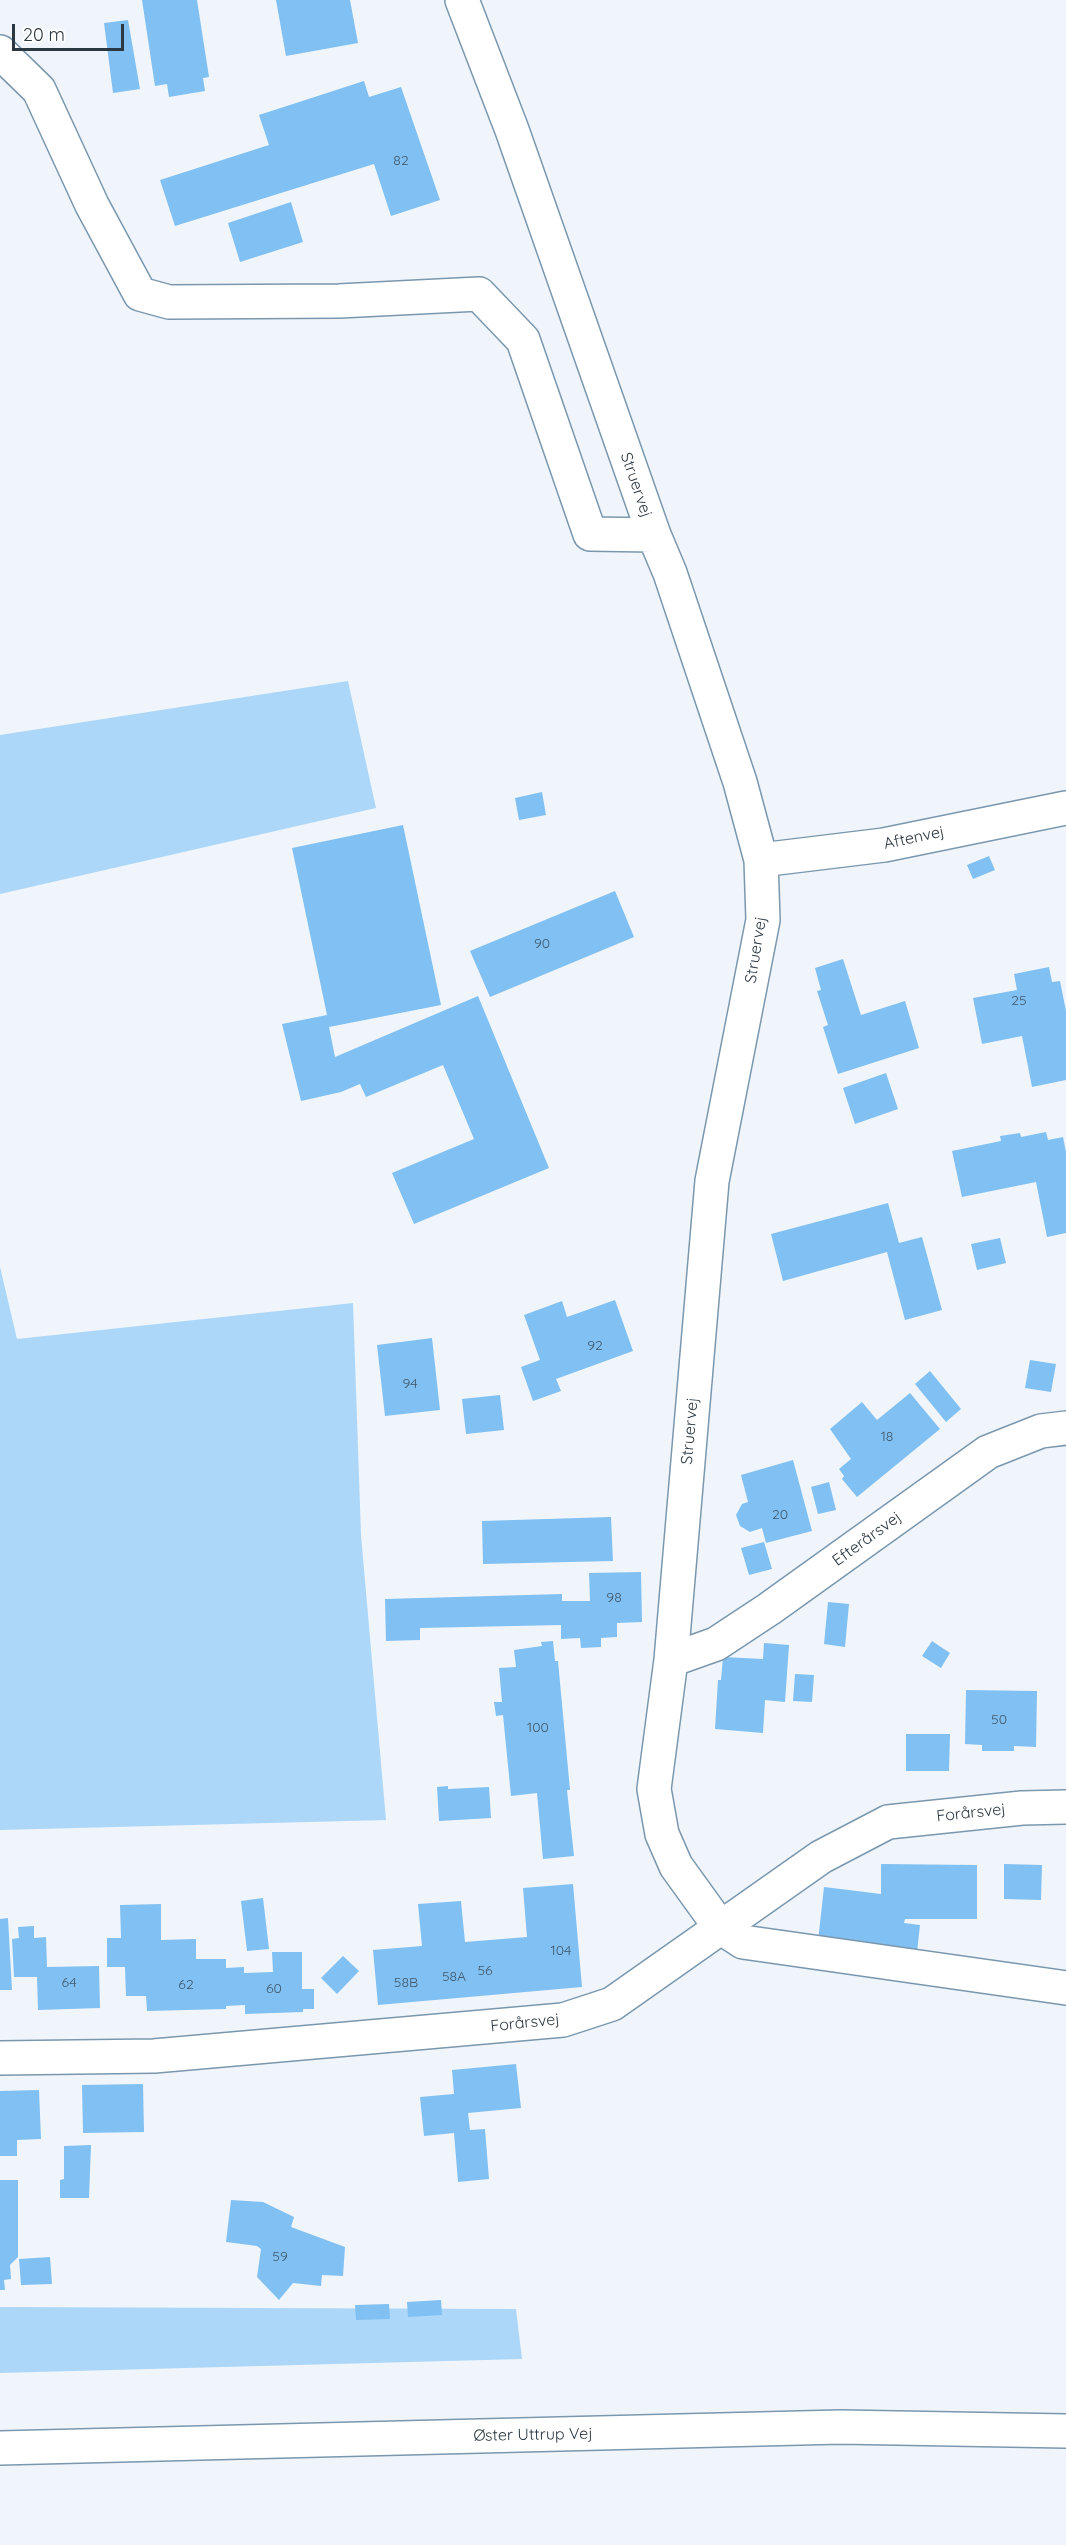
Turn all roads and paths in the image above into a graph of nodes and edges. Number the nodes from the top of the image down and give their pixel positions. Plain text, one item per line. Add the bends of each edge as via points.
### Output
1 (462, 0) edge
2 (0, 52) edge
3 (654, 536) junction
4 (1066, 808) edge
5 (762, 860) junction
6 (1066, 1428) edge
7 (671, 1660) junction
8 (1066, 1807) edge
9 (720, 1927) junction
10 (1066, 1988) edge
11 (0, 2058) edge
12 (1066, 2431) edge
13 (0, 2448) edge

1 - 3 street, Struervej via 512,130
2 - 3 street via 39,90 92,205 140,294 170,302 339,301 479,294 523,340 590,534
3 - 5 street, Struervej via 740,782
4 - 5 street, Aftenvej via 884,845
5 - 7 street, Struervej via 763,920 712,1181
6 - 7 street, Efterårsvej via 1041,1431 988,1452 716,1644
7 - 9 street, Struervej via 654,1789 662,1834 676,1866
8 - 9 street, Forårsvej via 888,1822 821,1857
9 - 10 street via 744,1942
9 - 11 street, Forårsvej via 612,2004 563,2020 154,2056
12 - 13 street, Øster Uttrup Vej via 840,2427

